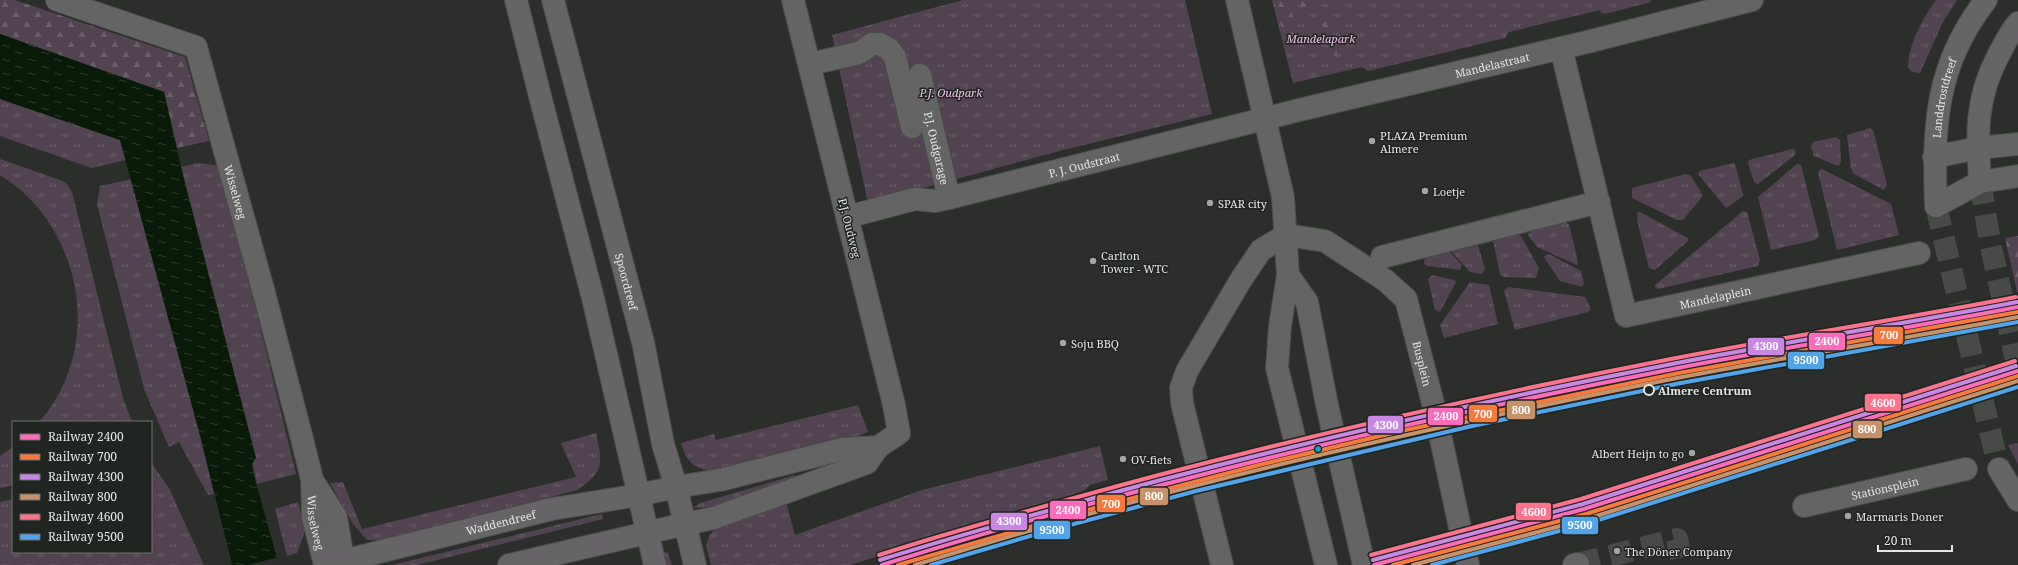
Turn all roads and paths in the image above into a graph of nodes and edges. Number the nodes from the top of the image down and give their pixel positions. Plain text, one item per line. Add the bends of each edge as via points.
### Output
1 (57, 0) edge
2 (516, 0) edge
3 (553, 0) edge
4 (793, 0) edge
5 (1237, 0) edge
6 (1752, 0) edge
7 (1986, 0) edge
8 (2018, 23) edge
9 (1561, 48) junction
10 (808, 58) junction
11 (920, 75) dead end
12 (1264, 120) junction
13 (912, 127) dead end
14 (1232, 128) joint
15 (2018, 144) edge
16 (1978, 148) junction
17 (1934, 158) junction
18 (2018, 176) edge
19 (1980, 182) junction
20 (942, 200) junction
21 (1599, 202) junction
22 (1936, 206) joint
23 (849, 225) junction
24 (1286, 235) junction
25 (1919, 253) dead end
26 (1382, 257) dead end
27 (1288, 275) junction
28 (878, 447) junction
29 (1966, 469) dead end
30 (1999, 469) tunnel mouth
31 (676, 487) junction
32 (639, 495) junction
33 (2018, 500) edge
34 (1804, 506) dead end
35 (685, 524) junction
36 (647, 532) junction
37 (335, 564) edge
38 (509, 565) edge
39 (655, 565) edge
40 (695, 565) edge
41 (1222, 565) edge
42 (1326, 565) edge
43 (1364, 565) edge
44 (1468, 565) edge

1 - 37 street, Wisselweg via 196,47 312,479 336,517
2 - 32 main road via 595,306
3 - 31 main road, Spoordreef via 643,342 663,444
4 - 10 street, P.J. Oudweg
5 - 12 street
6 - 9 street, Mandelastraat
7 - 17 main road, Landdrostdreef via 1973,16 1952,56 1938,106
8 - 16 main road via 2011,30 1990,72 1979,110
9 - 12 street, Mandelastraat
9 - 21 street, Mandelaplein
10 - 13 street, P.J. Oudgarage via 859,53 872,44 889,48 895,57
10 - 23 street, P.J. Oudweg
11 - 20 street, P.J. Oudgarage
12 - 14 street, Mandelastraat
12 - 24 street via 1283,197
14 - 20 street, P. J. Oudstraat
15 - 16 street
16 - 17 street
16 - 19 main road
17 - 22 main road, Landdrostdreef
18 - 19 street
19 - 22 street
20 - 23 street, P. J. Oudstraat via 922,213
21 - 25 street, Mandelaplein via 1626,316
21 - 26 street
23 - 28 street, P.J. Oudweg via 899,433
24 - 27 street
24 - 41 street via 1262,250 1242,278 1187,371 1181,388 1182,403
24 - 44 street, Busplein via 1325,240 1385,280 1406,299 1435,411
27 - 42 street via 1277,368
27 - 43 street via 1307,302 1327,405
28 - 31 street via 842,449 720,480
28 - 35 street, P.J. Oudweg via 867,462 714,518
29 - 34 street, Stationsplein
30 - 33 main road
31 - 32 main road, Waddendreef
31 - 35 main road, Spoordreef
32 - 36 main road
32 - 37 main road, Waddendreef via 552,509
35 - 36 main road
35 - 40 main road, Spoordreef
36 - 38 main road
36 - 39 main road

